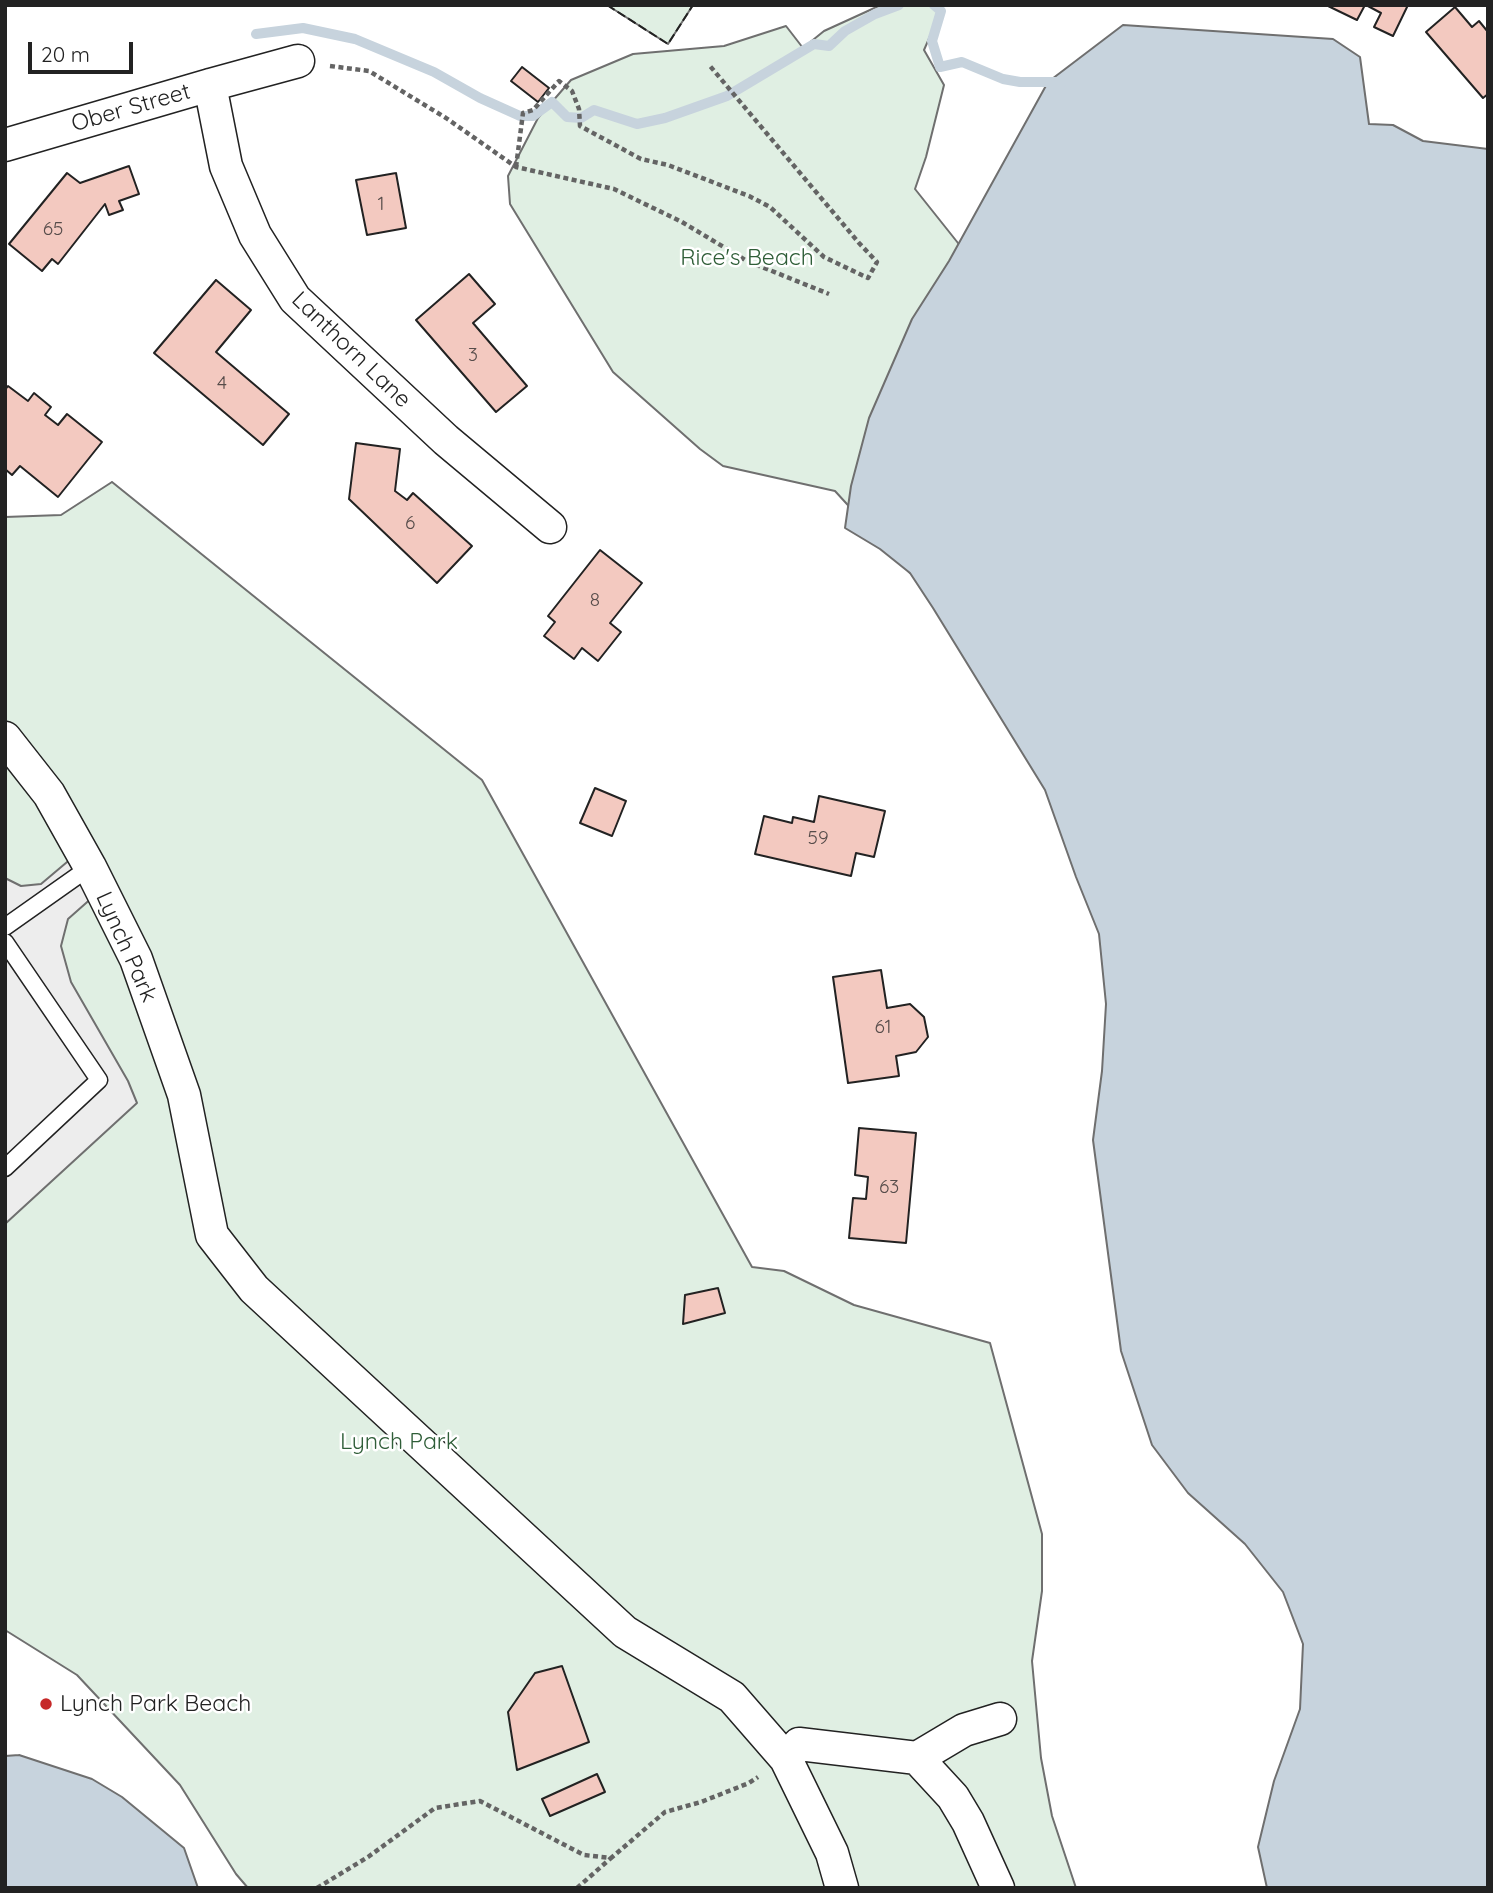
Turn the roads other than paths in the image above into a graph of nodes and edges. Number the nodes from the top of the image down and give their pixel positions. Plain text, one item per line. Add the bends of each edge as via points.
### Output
1 (298, 61) road end
2 (210, 85) junction
3 (5, 145) edge
4 (550, 527) dead end
5 (5, 738) edge
6 (90, 867) junction
7 (5, 927) edge
8 (5, 942) edge
9 (5, 1167) edge
10 (1000, 1719) dead end
11 (916, 1758) junction
12 (786, 1759) junction
13 (842, 1888) edge
14 (998, 1888) edge

1 - 2 street, Ober Street
2 - 3 street, Ober Street
2 - 4 street, Lanthorn Lane via 226,166 255,235 295,299 446,440
5 - 6 street, Lynch Park via 49,794
6 - 7 lane
6 - 12 street, Lynch Park via 136,959 184,1095 212,1235 254,1289 625,1632 732,1697
8 - 9 lane via 99,1080
10 - 11 street via 964,1730
11 - 12 street via 799,1744
11 - 14 street via 953,1797
12 - 13 street, Lynch Park via 832,1853

